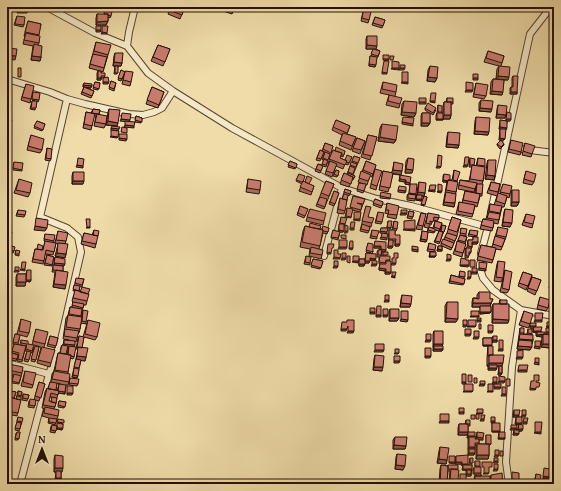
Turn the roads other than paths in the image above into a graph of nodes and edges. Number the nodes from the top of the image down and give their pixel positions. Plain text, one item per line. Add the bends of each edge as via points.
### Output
1 (47, 7) edge
2 (135, 7) edge
3 (551, 7) edge
4 (127, 46) junction
5 (7, 79) edge
6 (173, 91) junction
7 (67, 99) junction
8 (505, 147) junction
9 (554, 153) edge
10 (342, 188) junction
11 (488, 226) junction
12 (324, 256) edge
13 (521, 310) junction
14 (554, 316) edge
15 (7, 363) edge
16 (49, 374) junction
17 (20, 484) edge
18 (509, 484) edge

1 - 4 street
2 - 4 street
3 - 8 street via 530,34
4 - 6 street via 148,73
5 - 7 street
6 - 7 street via 162,108 143,115
6 - 10 street via 232,128
7 - 16 street via 40,217 67,228 78,237 81,252 60,344
8 - 9 street
8 - 11 street
10 - 11 street via 377,200 412,206
10 - 12 street
11 - 13 street via 481,254 480,269 483,278 493,290
13 - 14 street
13 - 18 street via 512,367 506,462
15 - 16 street
16 - 17 street

